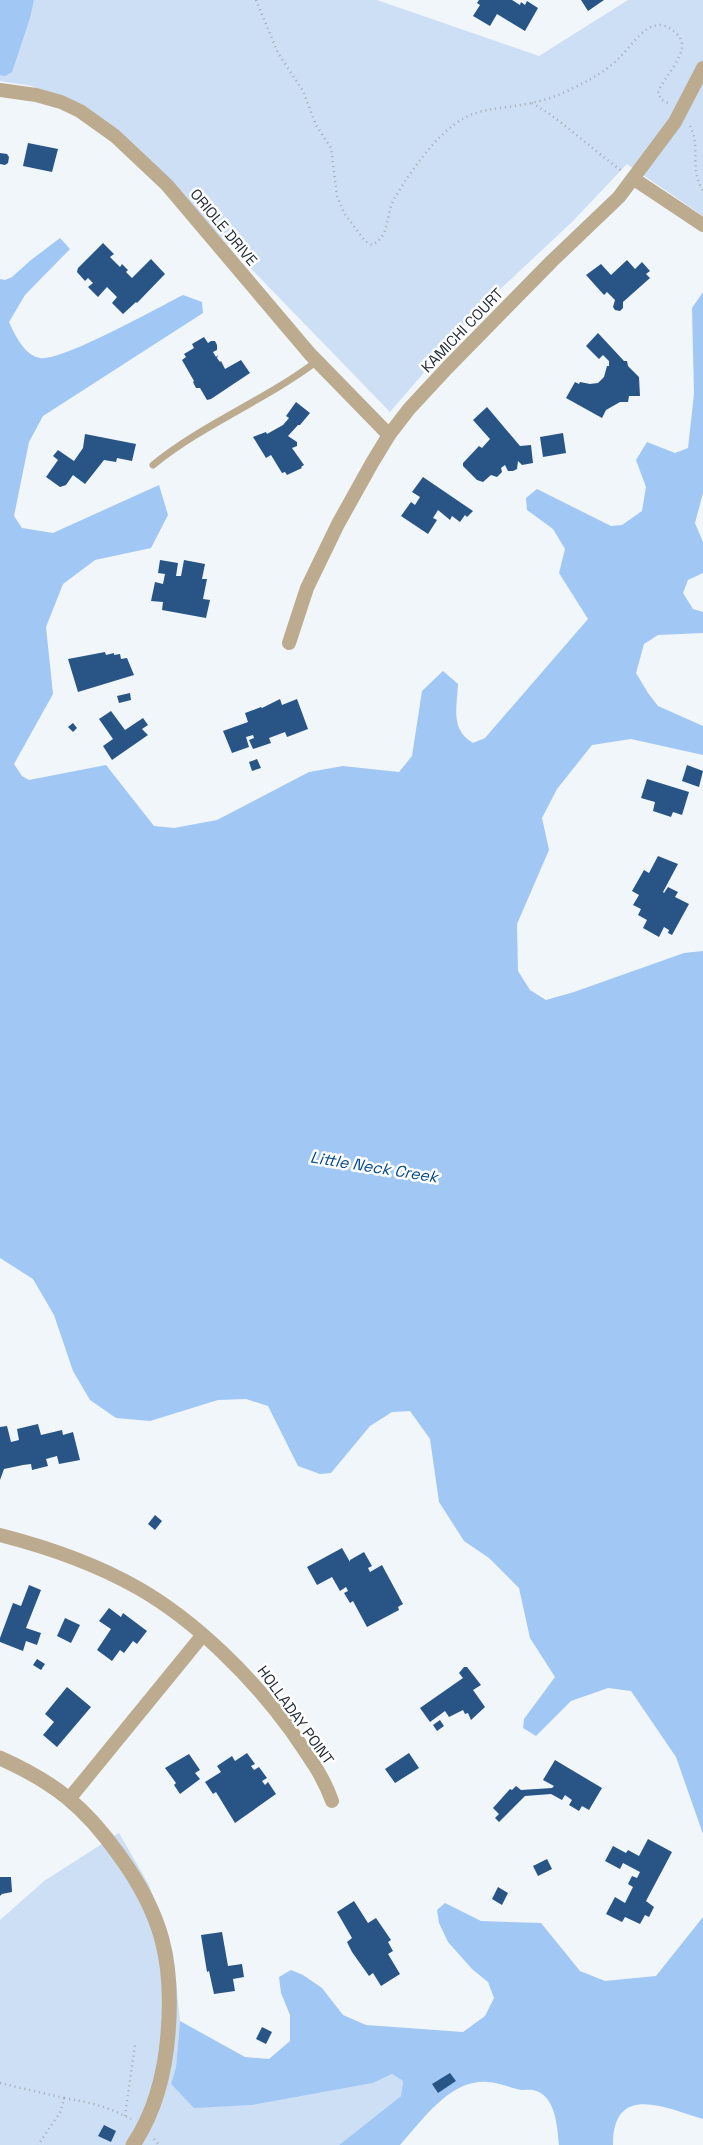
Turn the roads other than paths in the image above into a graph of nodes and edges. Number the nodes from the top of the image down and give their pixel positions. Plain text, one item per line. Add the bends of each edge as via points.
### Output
1 (703, 68) edge
2 (0, 90) edge
3 (634, 179) junction
4 (703, 225) edge
5 (317, 361) junction
6 (389, 435) junction
7 (153, 465) dead end
8 (288, 643) dead end
9 (0, 1535) edge
10 (202, 1636) junction
11 (0, 1758) edge
12 (69, 1799) junction
13 (332, 1801) dead end
14 (133, 2145) edge

1 - 3 street, KAMICHI COURT via 680,112
2 - 5 street, ORIOLE DRIVE via 61,102 80,111 115,136 167,185
3 - 4 street
3 - 6 street, KAMICHI COURT via 447,368
5 - 6 street, ORIOLE DRIVE
5 - 7 lane
6 - 8 street, KAMICHI COURT via 338,524 307,588
9 - 10 street, HOLLADAY POINT via 88,1564 137,1588 165,1605
10 - 12 street
10 - 13 street, HOLLADAY POINT via 241,1669 283,1720 316,1768
11 - 12 street via 21,1767
12 - 14 street via 98,1825 138,1882 150,1903 167,1959 170,1995 166,2056 156,2095

